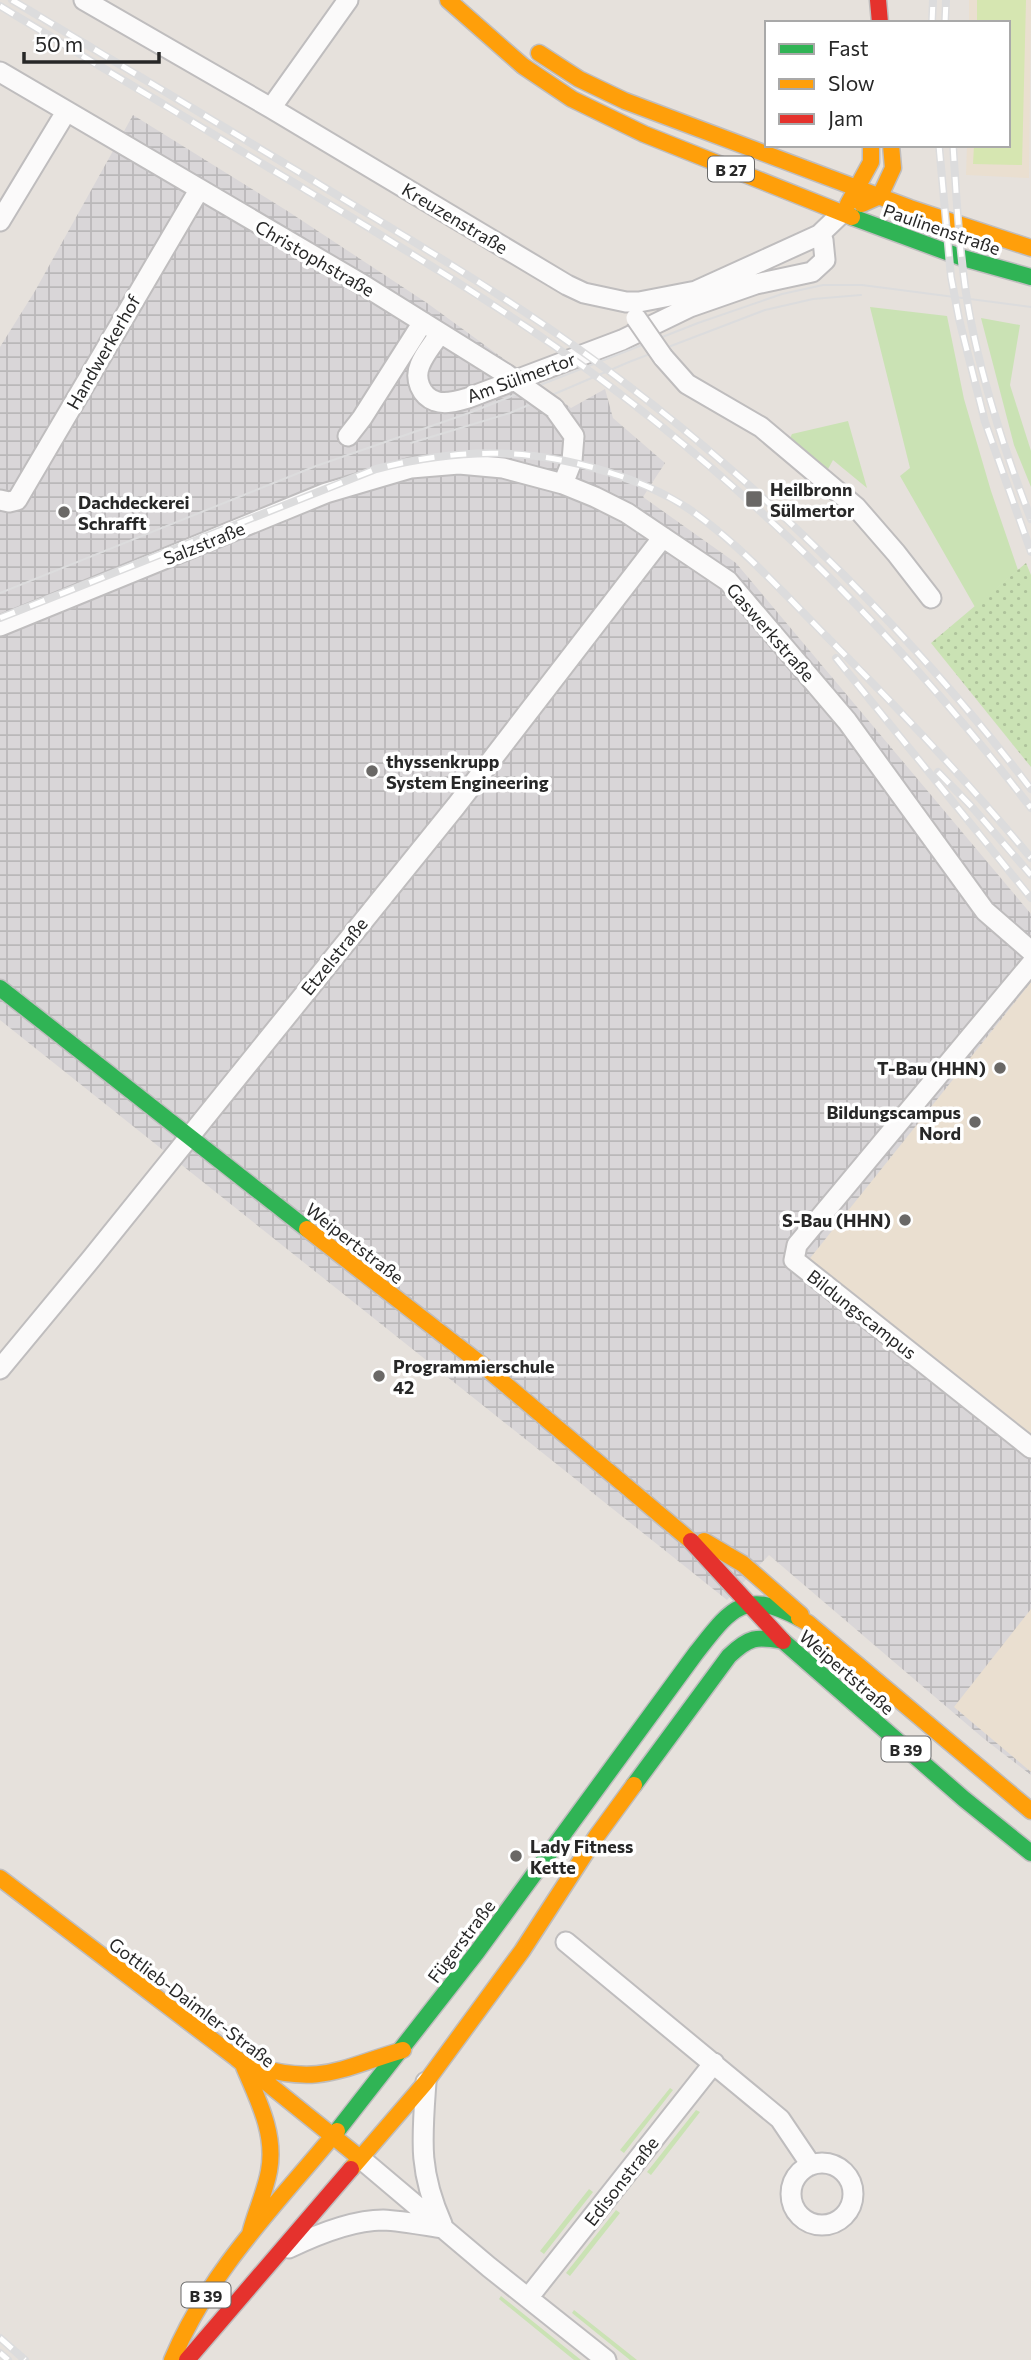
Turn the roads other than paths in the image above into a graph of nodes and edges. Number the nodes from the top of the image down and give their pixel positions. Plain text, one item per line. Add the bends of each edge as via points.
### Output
1 (84, 0) edge
2 (348, 0) edge
3 (448, 0) edge
4 (877, 0) edge
5 (877, 21) edge
6 (528, 44) dead end
7 (0, 72) edge
8 (271, 108) junction
9 (66, 111) junction
10 (872, 147) edge
11 (891, 147) edge
12 (859, 188) junction
13 (199, 190) junction
14 (880, 196) junction
15 (842, 213) junction
16 (0, 221) edge
17 (819, 235) junction
18 (1031, 248) edge
19 (1031, 277) edge
20 (631, 310) junction
21 (423, 322) junction
22 (440, 332) junction
23 (348, 436) dead end
24 (411, 468) joint
25 (563, 484) junction
26 (0, 500) edge
27 (663, 537) junction
28 (931, 598) dead end
29 (0, 626) edge
30 (1031, 951) edge
31 (1031, 964) edge
32 (0, 988) edge
33 (188, 1137) junction
34 (0, 1369) edge
35 (1031, 1448) edge
36 (683, 1532) junction
37 (748, 1602) junction
38 (808, 1623) junction
39 (783, 1641) junction
40 (1031, 1811) edge
41 (1031, 1853) edge
42 (0, 1878) edge
43 (566, 1942) dead end
44 (402, 2050) junction
45 (242, 2062) junction
46 (714, 2063) junction
47 (426, 2082) junction
48 (333, 2136) junction
49 (360, 2158) junction
50 (810, 2165) dead end
51 (444, 2228) junction
52 (250, 2235) junction
53 (279, 2252) junction
54 (528, 2298) junction
55 (172, 2360) edge
56 (187, 2360) edge
57 (606, 2360) edge

1 - 8 street, Kreuzenstraße
2 - 8 street
3 - 15 main road, B 27 via 530,71 570,98 620,123
4 - 5 main road
6 - 12 main road, B 27 via 579,79 625,101
7 - 9 street, Christophstraße
8 - 20 street, Kreuzenstraße via 567,285
9 - 13 street, Christophstraße
9 - 16 street
10 - 12 main road via 871,162
11 - 14 main road via 893,168
12 - 14 main road, Paulinenstraße / B 27
12 - 15 main road
13 - 21 street, Christophstraße
13 - 26 street, Handwerkerhof via 17,499
14 - 15 main road
14 - 18 main road, Paulinenstraße / B 27
15 - 17 street, Kreuzenstraße
15 - 19 main road, Paulinenstraße / B 27 via 992,268
17 - 20 street, Kreuzenstraße via 696,291 639,302
17 - 22 street, Am Sülmertor via 825,260 812,272 755,284 690,307 622,340 448,403 434,401 421,390 417,378
20 - 28 street, bridge via 687,384 761,427 856,507
21 - 22 street, Christophstraße
21 - 23 street
22 - 25 street, Christophstraße, bridge via 554,408 574,436 572,461
24 - 25 street, Gaswerkstraße via 459,464 503,468
24 - 29 street, Salzstraße via 326,493
25 - 27 street, Gaswerkstraße via 595,496
27 - 30 street, Gaswerkstraße via 727,581 847,721 985,911
27 - 33 street, Etzelstraße via 456,806
31 - 35 street, Bildungscampus via 797,1245 794,1260
32 - 33 main road, Weipertstraße
33 - 34 street, Etzelstraße
33 - 36 main road, Weipertstraße via 486,1368
36 - 37 main road, Weipertstraße
36 - 38 main road, Weipertstraße via 728,1553
37 - 38 main road, B 39 via 782,1607
37 - 39 main road, Weipertstraße
37 - 44 main road, Fügerstraße / B 39 via 733,1609 696,1653
38 - 40 main road, Weipertstraße / B 39
39 - 41 main road, Weipertstraße / B 39
39 - 47 main road, B 39 via 760,1637 743,1643 729,1656
42 - 45 main road, Gottlieb-Daimler-Straße
43 - 46 street
44 - 45 main road via 316,2077 278,2074
44 - 48 main road, Fügerstraße / B 39
45 - 48 main road, Gottlieb-Daimler-Straße
45 - 52 main road via 268,2126 271,2149 269,2172
46 - 50 street via 786,2125
46 - 54 street, Edisonstraße
47 - 49 main road, B 39
47 - 51 street via 421,2144 432,2201
48 - 49 main road, Gottlieb-Daimler-Straße
48 - 52 main road, Fügerstraße / B 39
49 - 51 street
49 - 53 main road, B 39
51 - 53 street via 380,2220 309,2238
51 - 54 street
52 - 55 main road, Fügerstraße / B 39 via 182,2333
53 - 56 main road, B 39
54 - 57 street

